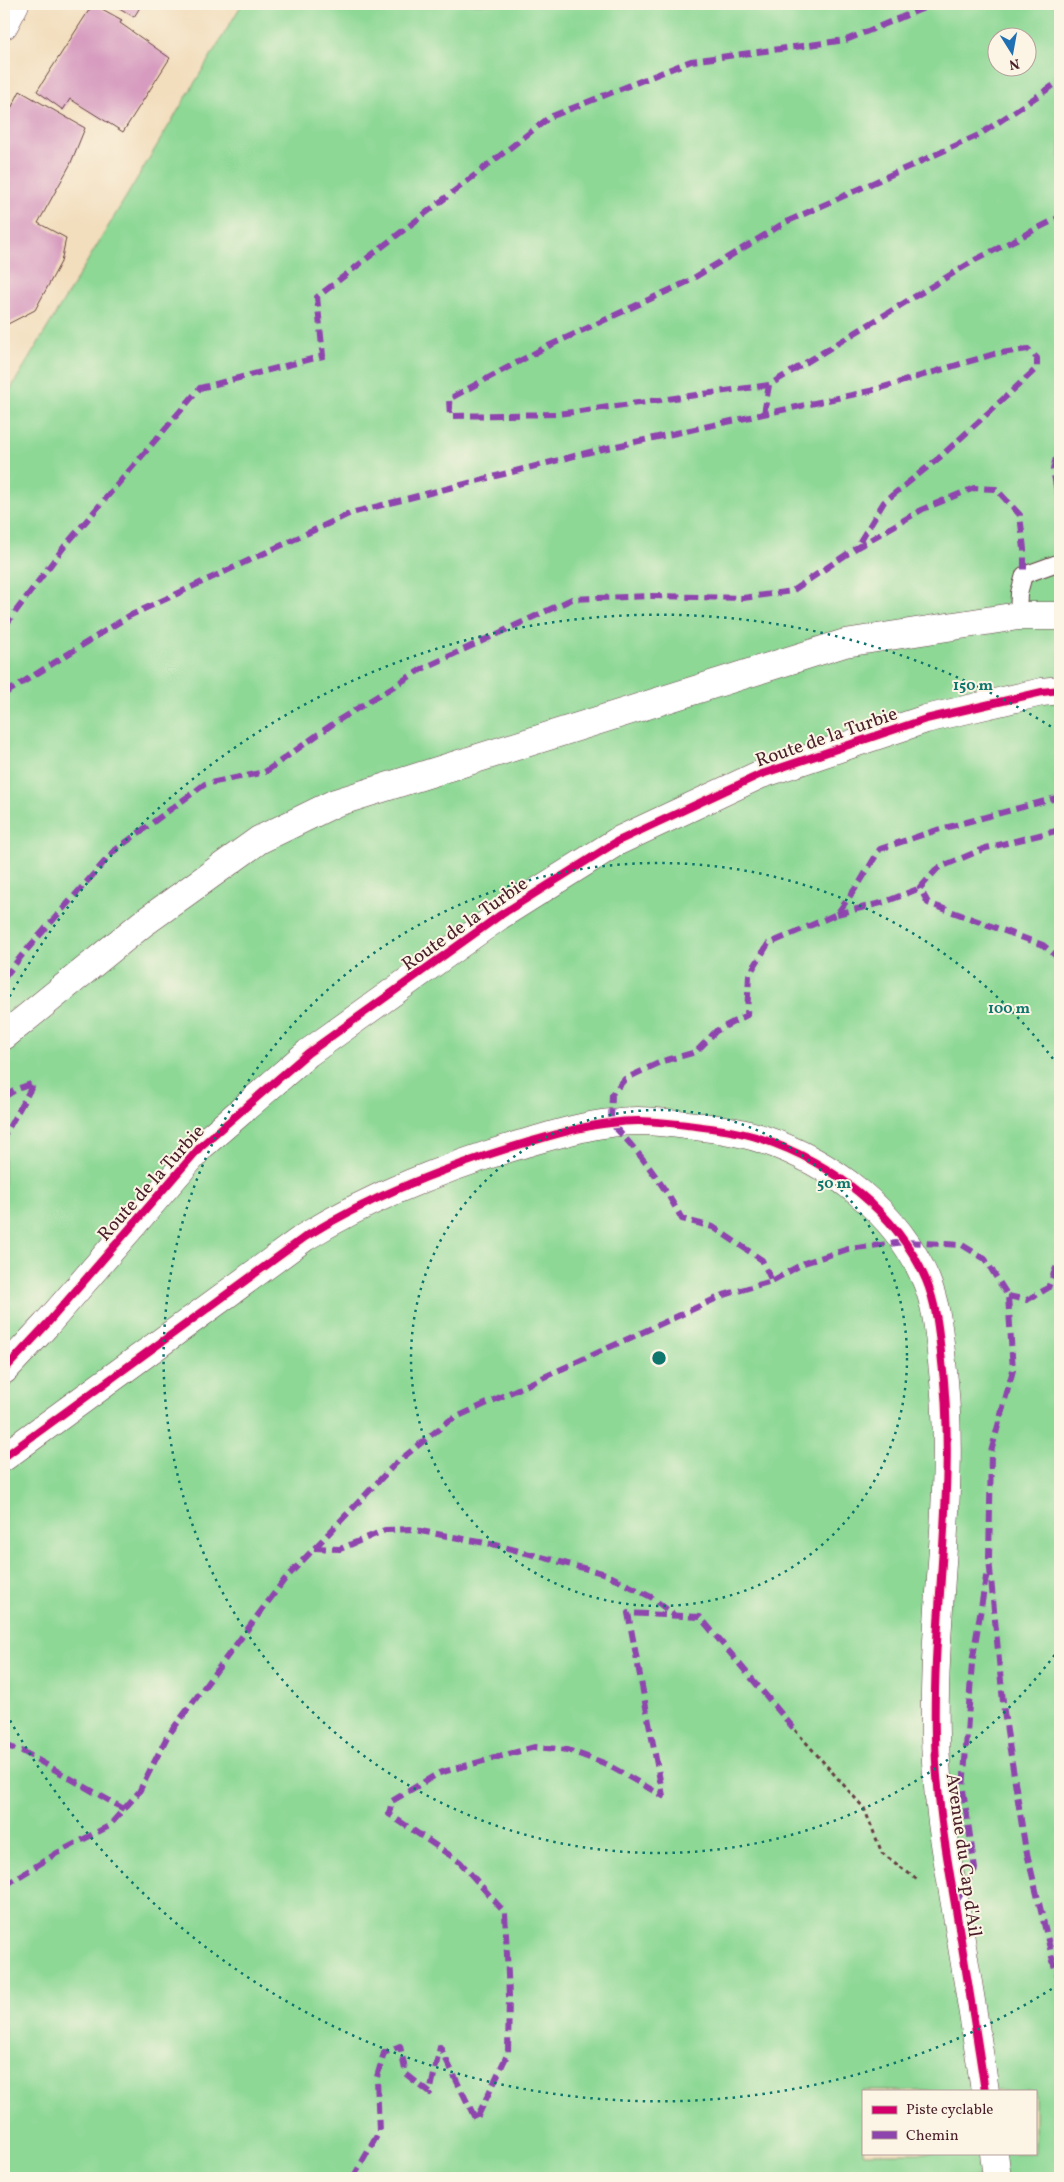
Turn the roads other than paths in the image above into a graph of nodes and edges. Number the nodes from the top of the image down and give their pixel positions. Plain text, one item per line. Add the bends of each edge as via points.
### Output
1 (15, 4) edge
2 (4, 25) edge
3 (1060, 562) edge
4 (1018, 616) junction
5 (1060, 616) edge
6 (1060, 690) edge
7 (4, 1036) edge
8 (4, 1370) edge
9 (4, 1457) edge
10 (986, 2090) edge
11 (994, 2154) edge
12 (997, 2178) edge

1 - 2 street
3 - 4 lane via 1024,575
4 - 5 street
4 - 7 street via 845,643 335,803 260,840 142,924
6 - 8 street, Route de la Turbie via 926,719 759,775 618,841 499,916 308,1053 201,1146
9 - 10 street, Avenue du Cap d'Ail via 305,1237 385,1194 488,1154 556,1134 611,1123 655,1121 760,1138 806,1157 846,1181 880,1212 904,1242 926,1279 937,1317 946,1390 946,1473 935,1670 939,1808
11 - 12 street

